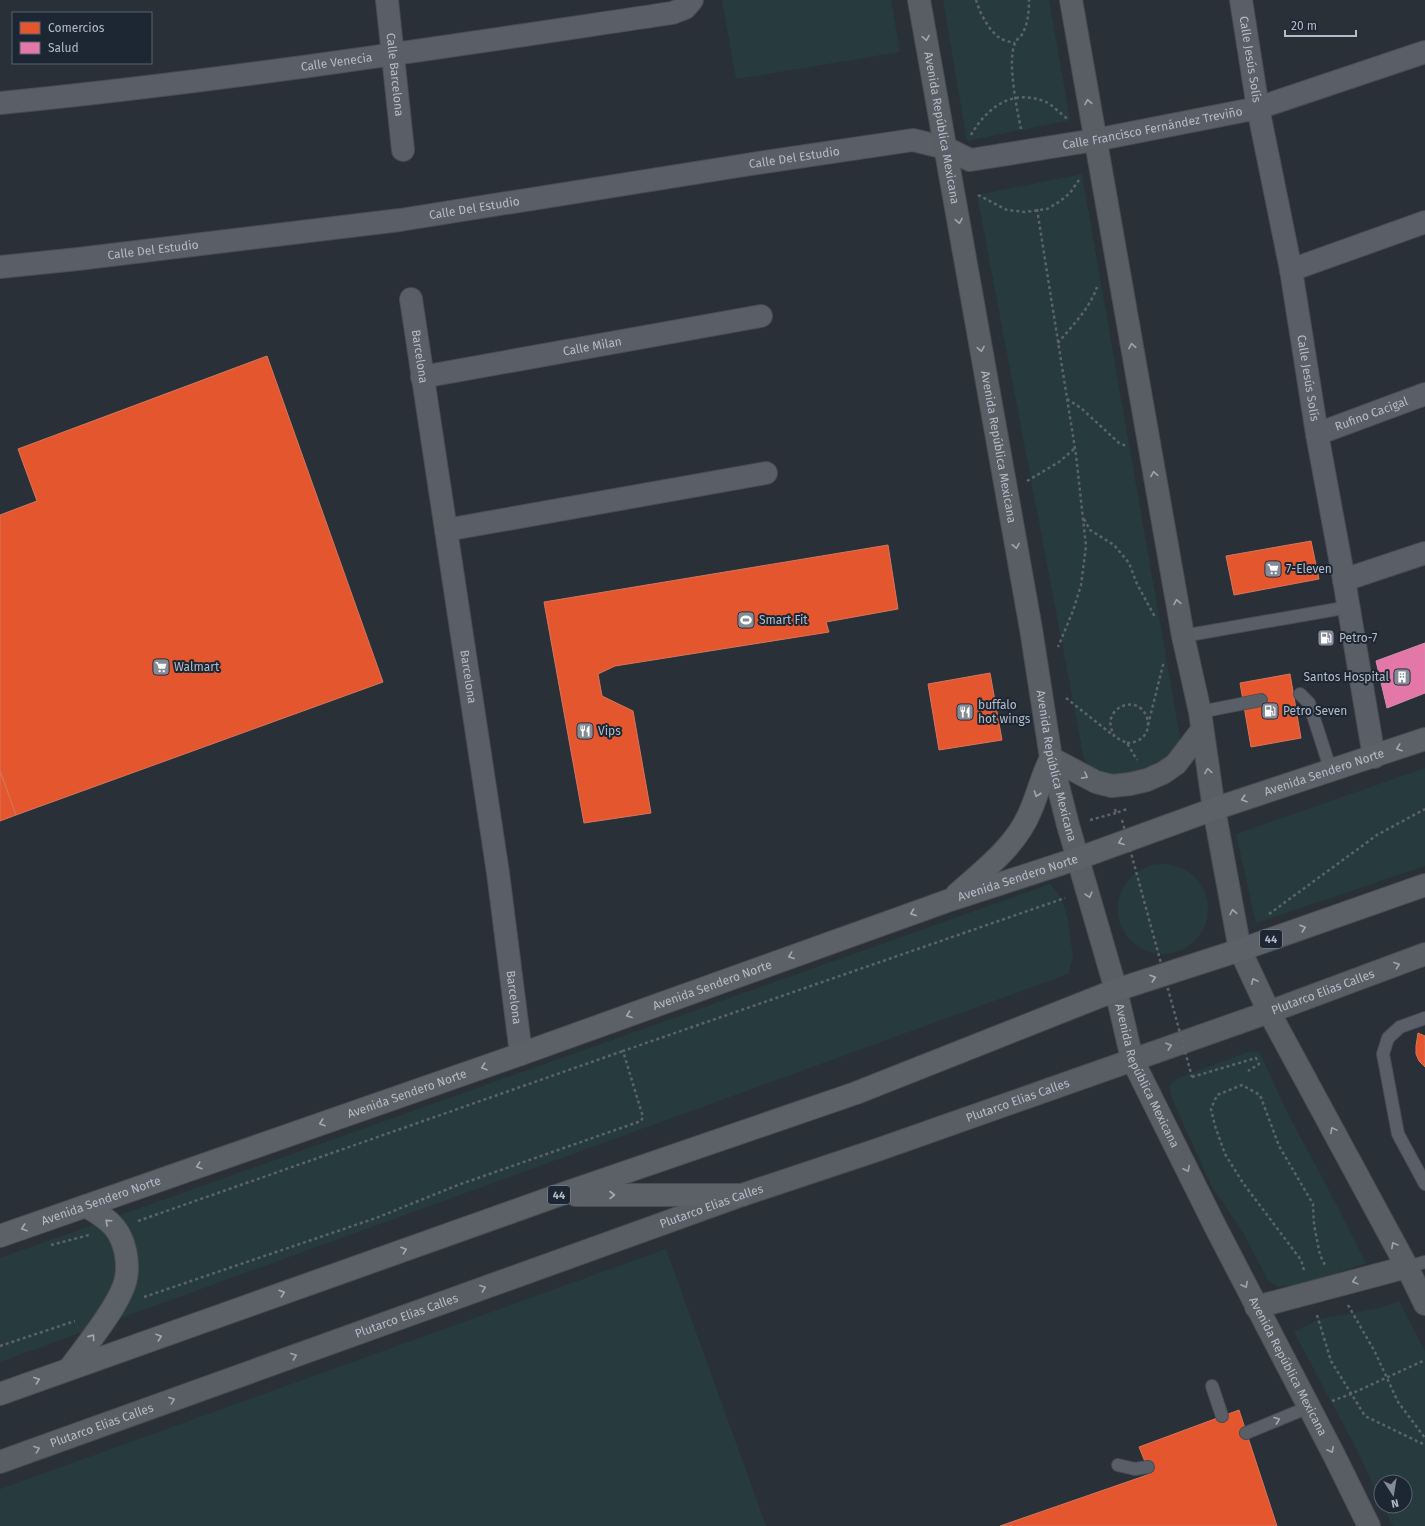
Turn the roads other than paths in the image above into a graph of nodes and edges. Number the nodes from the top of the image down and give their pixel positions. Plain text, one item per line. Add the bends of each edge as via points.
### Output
1 (387, 0) edge
2 (692, 0) edge
3 (919, 0) edge
4 (1071, 0) edge
5 (1241, 0) edge
6 (1425, 52) edge
7 (392, 54) junction
8 (0, 103) edge
9 (1258, 108) junction
10 (1095, 140) junction
11 (946, 148) junction
12 (403, 150) dead end
13 (1425, 222) edge
14 (0, 266) edge
15 (1291, 270) junction
16 (411, 300) dead end
17 (761, 316) dead end
18 (422, 377) junction
19 (1425, 394) edge
20 (1317, 434) junction
21 (766, 473) dead end
22 (446, 530) junction
23 (1425, 553) edge
24 (1344, 580) junction
25 (1349, 607) junction
26 (1183, 636) junction
27 (1300, 694) dead end
28 (1261, 700) dead end
29 (1201, 721) junction
30 (1425, 739) edge
31 (1374, 757) junction
32 (1051, 758) junction
33 (1331, 771) junction
34 (1214, 809) junction
35 (1079, 858) junction
36 (1425, 885) edge
37 (950, 900) junction
38 (1240, 950) junction
39 (1425, 954) edge
40 (1116, 990) junction
41 (1269, 1012) junction
42 (1425, 1018) edge
43 (521, 1054) junction
44 (1132, 1059) junction
45 (1425, 1184) edge
46 (559, 1195) junction
47 (742, 1195) junction
48 (86, 1206) junction
49 (0, 1236) edge
50 (1416, 1264) edge
51 (1425, 1304) edge
52 (1256, 1307) junction
53 (70, 1368) junction
54 (1212, 1386) dead end
55 (0, 1394) edge
56 (1308, 1407) junction
57 (1222, 1416) dead end
58 (1246, 1433) dead end
59 (0, 1462) edge
60 (1118, 1465) dead end
61 (1148, 1467) dead end
62 (1369, 1526) edge

1 - 7 street, Calle Barcelona
2 - 7 street, Calle Venecia via 685,8 672,13
3 -> 11 main road, Avenida República Mexicana
10 -> 4 main road
5 - 9 street, Calle Jesús Solís
6 - 9 street, Calle Francisco Fernández Treviño
7 - 8 street, Calle Venecia via 133,89
7 - 12 street, Calle Barcelona
9 - 10 street, Calle Francisco Fernández Treviño
9 - 15 street, Calle Jesús Solís
10 - 11 street, Calle Francisco Fernández Treviño via 970,160
26 -> 10 main road
11 - 14 street, Calle Del Estudio via 913,140 400,220
11 -> 32 main road, Avenida República Mexicana via 1031,629
13 - 15 street
15 - 20 street, Calle Jesús Solís
16 - 18 street, Barcelona
17 - 18 street, Calle Milan
18 - 22 street, Barcelona
19 - 20 street, Rufino Cacigal
20 - 24 street, Calle Jesús Solís
21 - 22 street
22 - 43 street, Barcelona via 498,873
23 - 24 street
24 - 25 street, Calle Jesús Solís
25 - 26 lane
25 - 31 street, Calle Jesús Solís
26 - 29 main road
27 - 33 lane via 1309,703
28 - 29 lane
32 -> 29 main road via 1096,782 1112,786 1130,784 1152,778 1176,764
34 -> 29 main road
30 -> 31 main road, Avenida Sendero Norte
31 - 33 main road, Avenida Sendero Norte
32 - 35 main road, Avenida República Mexicana
32 -> 37 main road via 1023,827 1007,849
33 -> 34 main road, Avenida Sendero Norte
34 -> 35 main road, Avenida Sendero Norte
38 -> 34 main road
35 - 37 main road, Avenida Sendero Norte
35 -> 40 main road, Avenida República Mexicana
38 -> 36 main road, 44
37 -> 43 main road, Avenida Sendero Norte
40 -> 38 main road, 44
41 -> 38 main road
41 -> 39 main road, Plutarco Elias Calles
40 - 44 main road, Avenida República Mexicana
40 - 46 main road, 44 via 856,1093
44 -> 41 main road, Plutarco Elias Calles
50 -> 41 main road
42 - 45 lane via 1400,1027 1388,1038 1383,1054 1398,1134
43 -> 48 main road, Avenida Sendero Norte
44 - 47 main road, Plutarco Elias Calles
44 -> 52 main road, Avenida República Mexicana
46 -> 47 main road
53 -> 46 main road, 44
59 -> 47 main road, Plutarco Elias Calles
48 -> 49 main road, Avenida Sendero Norte
53 -> 48 main road via 112,1308 126,1278 127,1262 116,1229 102,1215
50 - 51 main road
50 -> 52 main road
52 - 56 main road, Avenida República Mexicana
55 -> 53 main road, 44
54 - 57 lane
58 -> 56 lane
56 -> 62 main road, Avenida República Mexicana
60 - 61 lane via 1135,1469

